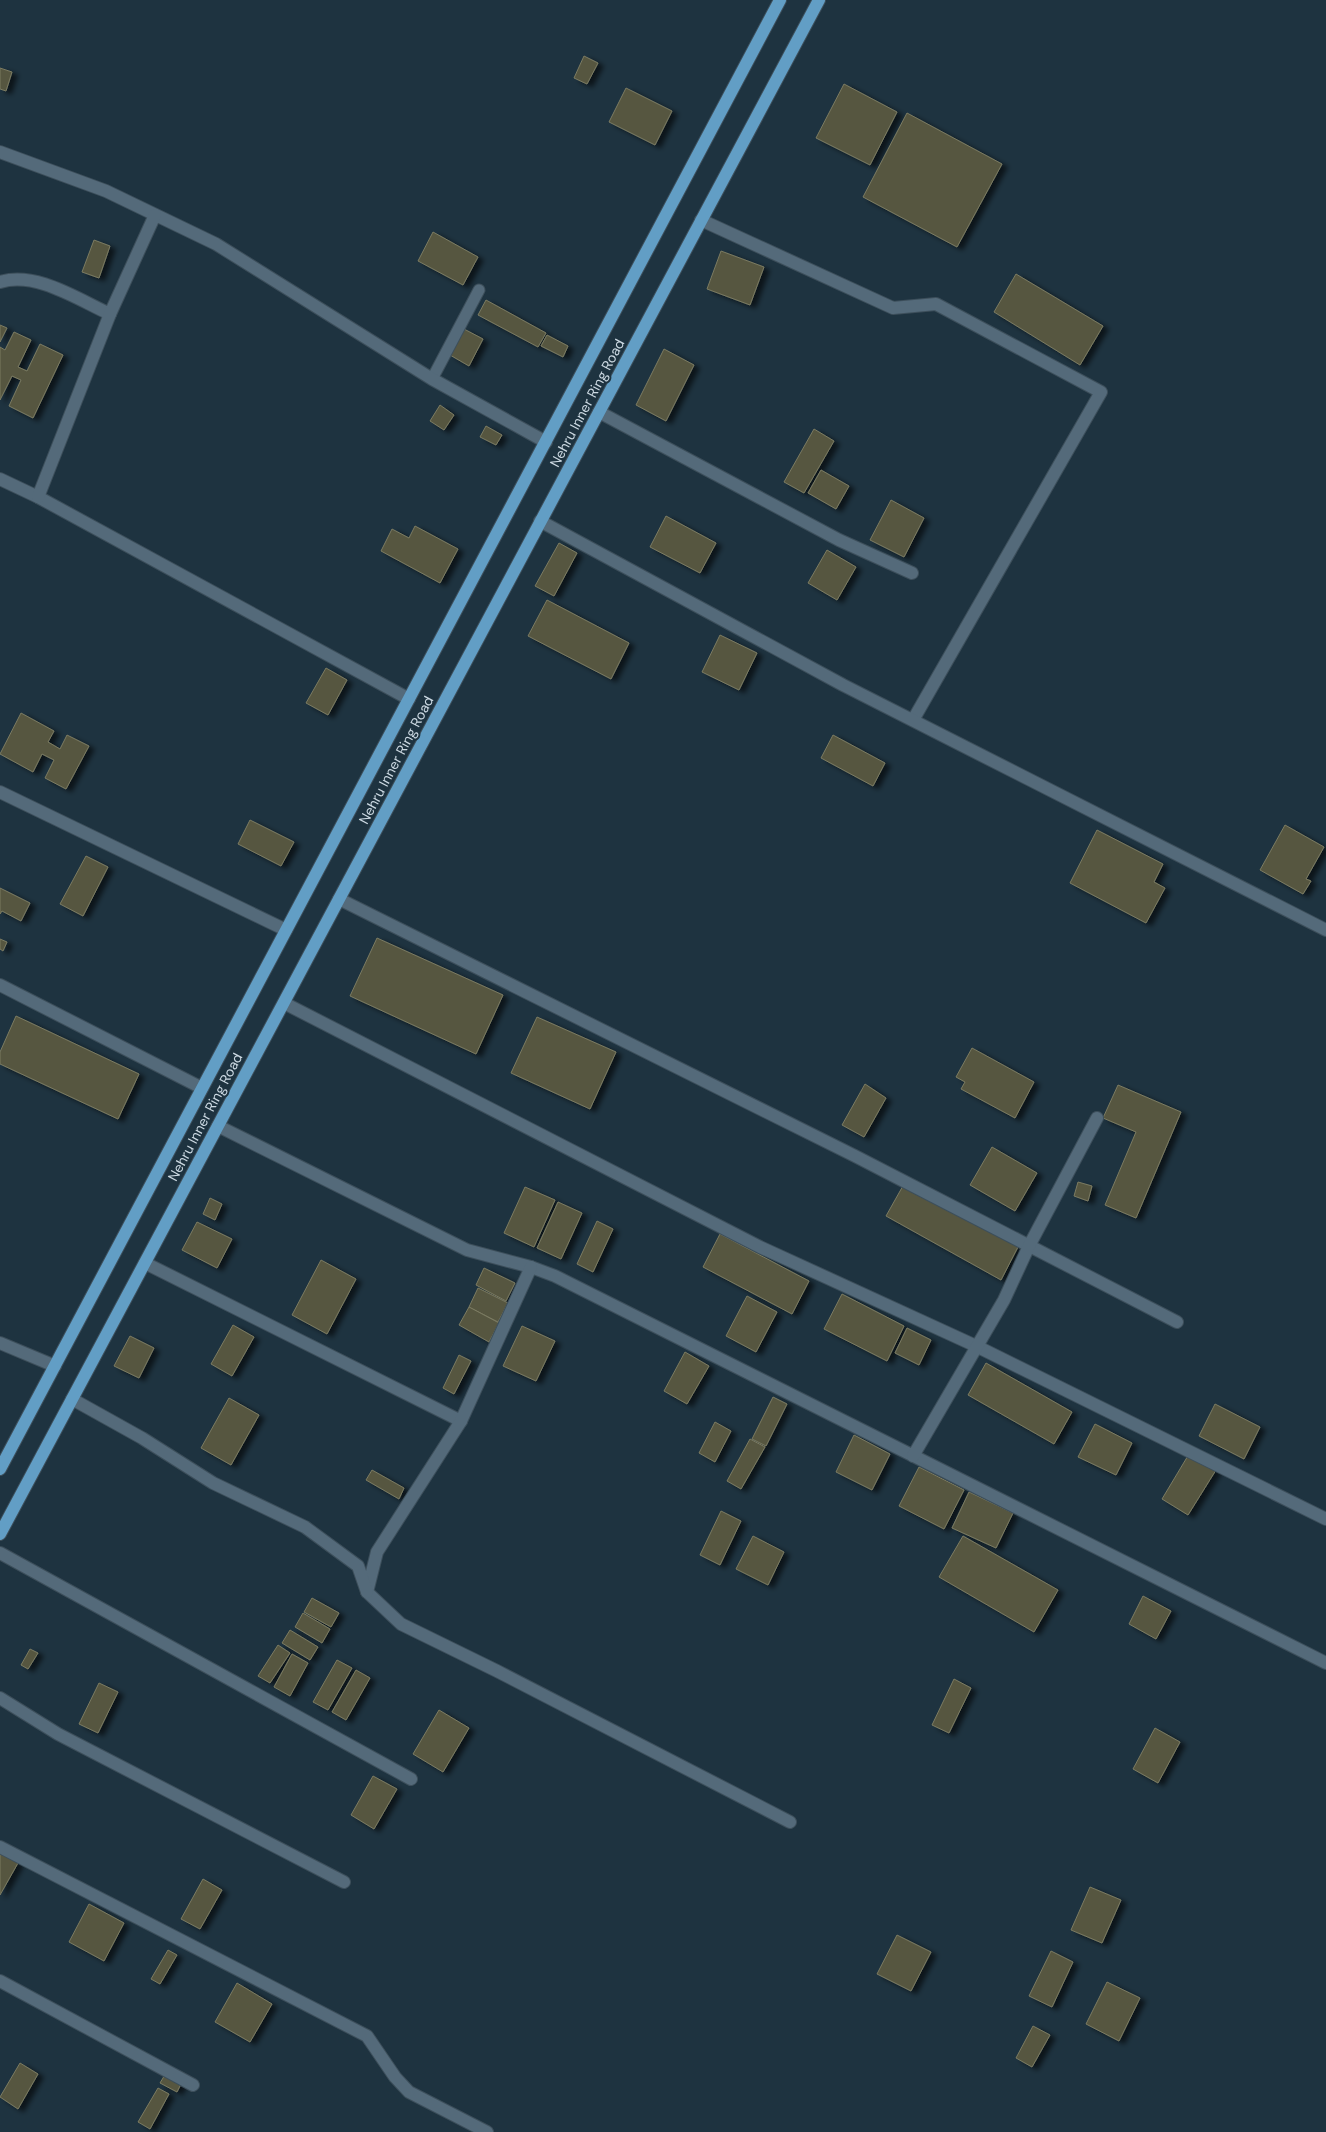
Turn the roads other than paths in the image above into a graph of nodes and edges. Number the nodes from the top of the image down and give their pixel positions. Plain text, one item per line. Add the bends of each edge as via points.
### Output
1 (780, 0) edge
2 (819, 0) edge
3 (0, 152) edge
4 (155, 214) junction
5 (701, 220) junction
6 (0, 282) edge
7 (479, 290) dead end
8 (110, 314) junction
9 (432, 379) junction
10 (599, 412) junction
11 (546, 442) junction
12 (0, 479) edge
13 (38, 497) junction
14 (540, 522) junction
15 (912, 573) dead end
16 (408, 699) junction
17 (913, 720) junction
18 (0, 792) edge
19 (339, 899) junction
20 (286, 930) junction
21 (1326, 930) edge
22 (0, 985) edge
23 (284, 1003) junction
24 (202, 1088) junction
25 (1097, 1118) dead end
26 (218, 1126) junction
27 (1029, 1246) junction
28 (145, 1263) junction
29 (531, 1267) junction
30 (1176, 1322) dead end
31 (0, 1343) edge
32 (976, 1346) junction
33 (55, 1366) junction
34 (72, 1399) junction
35 (461, 1421) junction
36 (913, 1456) junction
37 (0, 1469) edge
38 (1326, 1519) edge
39 (0, 1534) edge
40 (0, 1553) edge
41 (367, 1592) junction
42 (1326, 1663) edge
43 (0, 1698) edge
44 (411, 1779) dead end
45 (790, 1822) dead end
46 (0, 1847) edge
47 (344, 1882) dead end
48 (0, 1981) edge
49 (193, 2085) dead end
50 (487, 2132) edge

1 - 11 main road
2 - 5 main road, Nehru Inner Ring Road
3 - 4 street via 106,191
4 - 8 street
4 - 9 street via 216,244
5 - 10 main road, Nehru Inner Ring Road
5 - 17 street via 893,308 936,304 1100,392
6 - 8 street via 23,278 37,280
7 - 9 lane
8 - 13 street
9 - 11 street
10 - 14 main road, Nehru Inner Ring Road
10 - 15 street via 838,540
11 - 16 main road
12 - 13 street
13 - 16 street
14 - 17 street
14 - 19 main road, Nehru Inner Ring Road
16 - 20 main road
17 - 21 street
18 - 20 street
19 - 23 main road, Nehru Inner Ring Road
19 - 27 street via 846,1151
20 - 24 main road
22 - 24 street
23 - 26 main road, Nehru Inner Ring Road
23 - 32 street via 760,1247
24 - 33 main road
25 - 27 street
26 - 28 main road, Nehru Inner Ring Road
26 - 29 street via 467,1250
27 - 30 street
27 - 32 street via 1004,1300
28 - 34 main road, Nehru Inner Ring Road
28 - 35 street
29 - 35 street
29 - 36 street via 555,1276
31 - 33 street
32 - 36 street
32 - 38 street
33 - 37 main road
34 - 39 main road, Nehru Inner Ring Road
34 - 41 street via 214,1483 305,1527 358,1566
35 - 41 street via 377,1552
36 - 42 street
40 - 44 street
41 - 45 street via 401,1624
43 - 47 street via 58,1734
46 - 50 street via 368,2036 409,2092
48 - 49 street

